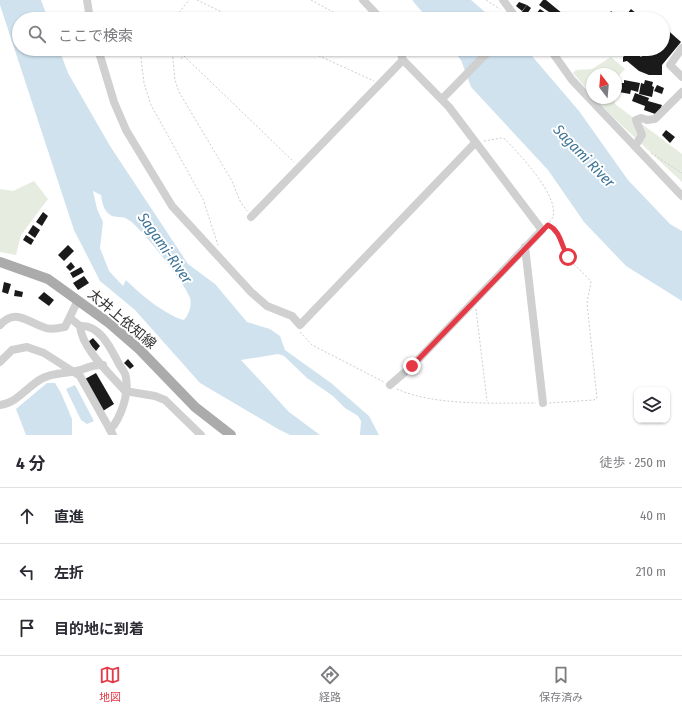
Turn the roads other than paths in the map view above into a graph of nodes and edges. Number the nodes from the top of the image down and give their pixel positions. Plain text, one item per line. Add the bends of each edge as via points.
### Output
1 (87, 0) edge
2 (363, 0) edge
3 (503, 0) edge
4 (89, 12) edge
5 (374, 12) edge
6 (513, 12) edge
7 (682, 48) edge
8 (100, 56) edge
9 (402, 56) edge
10 (484, 56) edge
11 (555, 56) edge
12 (403, 60) junction
13 (682, 77) edge
14 (682, 92) edge
15 (444, 97) junction
16 (475, 143) junction
17 (635, 146) junction
18 (682, 196) edge
19 (251, 217) road end
20 (525, 247) junction
21 (0, 262) edge
22 (78, 300) junction
23 (70, 318) junction
24 (0, 326) edge
25 (80, 326) junction
26 (0, 362) edge
27 (103, 365) junction
28 (72, 372) junction
29 (390, 385) road end
30 (125, 391) junction
31 (543, 403) road end
32 (0, 405) edge
33 (112, 432) edge
34 (200, 435) edge
35 (231, 435) edge

1 - 4 street
2 - 5 street
3 - 6 street
7 - 13 street via 670,65
8 - 16 street via 114,102 131,141 172,206 251,292 267,306 292,316 300,325
9 - 12 street
10 - 15 street
11 - 17 street via 572,80
12 - 15 street
12 - 19 street
14 - 17 street via 655,119 636,120 642,135
15 - 16 street
16 - 20 street via 542,230
17 - 18 street
20 - 29 street via 412,366
20 - 31 street
21 - 22 main road, 太井上依知線 via 48,279
22 - 23 street via 74,304
22 - 35 main road, 太井上依知線 via 125,336 195,407
23 - 24 street via 64,327 55,329 15,316 5,319
23 - 25 street
25 - 27 street via 80,336
25 - 30 street via 87,325 97,331 108,344 126,377
26 - 28 street via 12,350 27,347 44,353
27 - 28 street via 91,364
27 - 30 street
28 - 32 street via 56,372 40,379 8,404
28 - 33 street via 80,376
30 - 33 street via 125,402
30 - 34 street via 165,400

